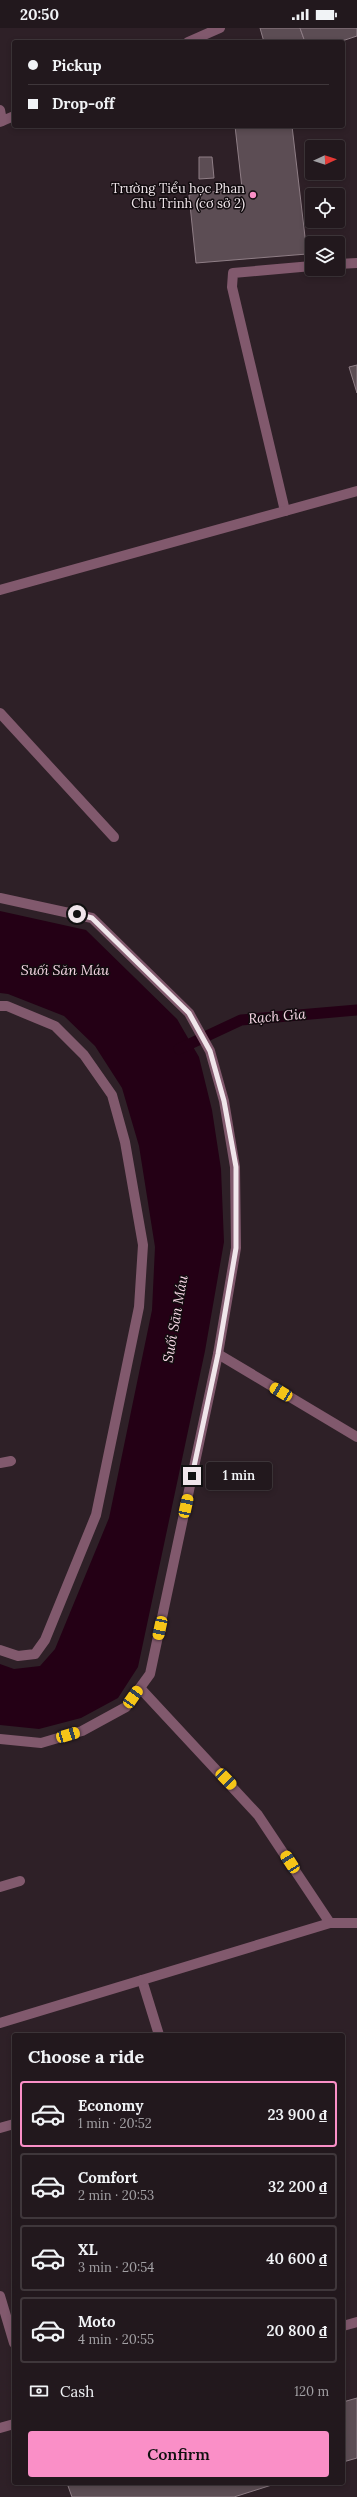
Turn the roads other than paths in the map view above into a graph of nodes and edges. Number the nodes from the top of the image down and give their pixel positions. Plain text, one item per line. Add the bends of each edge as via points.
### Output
1 (220, 28) edge
2 (193, 40) edge
3 (0, 110) edge
4 (12, 117) edge
5 (1, 122) edge
6 (357, 263) edge
7 (345, 264) edge
8 (305, 267) edge
9 (357, 491) edge
10 (285, 511) junction
11 (0, 590) edge
12 (0, 713) edge
13 (114, 837) dead end
14 (0, 898) edge
15 (0, 1006) edge
16 (218, 1354) junction
17 (357, 1436) edge
18 (11, 1461) dead end
19 (0, 1463) edge
20 (0, 1650) edge
21 (140, 1688) junction
22 (0, 1739) edge
23 (20, 1881) dead end
24 (0, 1887) edge
25 (330, 1923) junction
26 (357, 1923) edge
27 (142, 1980) junction
28 (0, 2023) edge
29 (158, 2033) edge
30 (12, 2125) edge
31 (0, 2128) edge
32 (0, 2296) edge
33 (357, 2322) edge
34 (345, 2325) edge
35 (12, 2336) edge
36 (12, 2425) edge
37 (0, 2428) edge

1 - 2 street
3 - 5 street
4 - 5 street
6 - 7 street
8 - 10 street via 233,273 232,287
9 - 10 street
10 - 11 street
12 - 13 street
14 - 16 street via 92,918 189,1013 210,1051 224,1101 236,1167 236,1248
15 - 20 street via 7,1006 55,1026 84,1055 112,1095 125,1142 143,1246 139,1307 96,1515 45,1640 35,1654 18,1656
16 - 17 street
16 - 21 street via 150,1674
18 - 19 street
21 - 22 street via 126,1707 82,1731 41,1743
21 - 25 street via 258,1815
23 - 24 street
25 - 26 street
25 - 27 street
27 - 28 street
27 - 29 street
30 - 31 street
32 - 35 street
33 - 34 street
36 - 37 street

